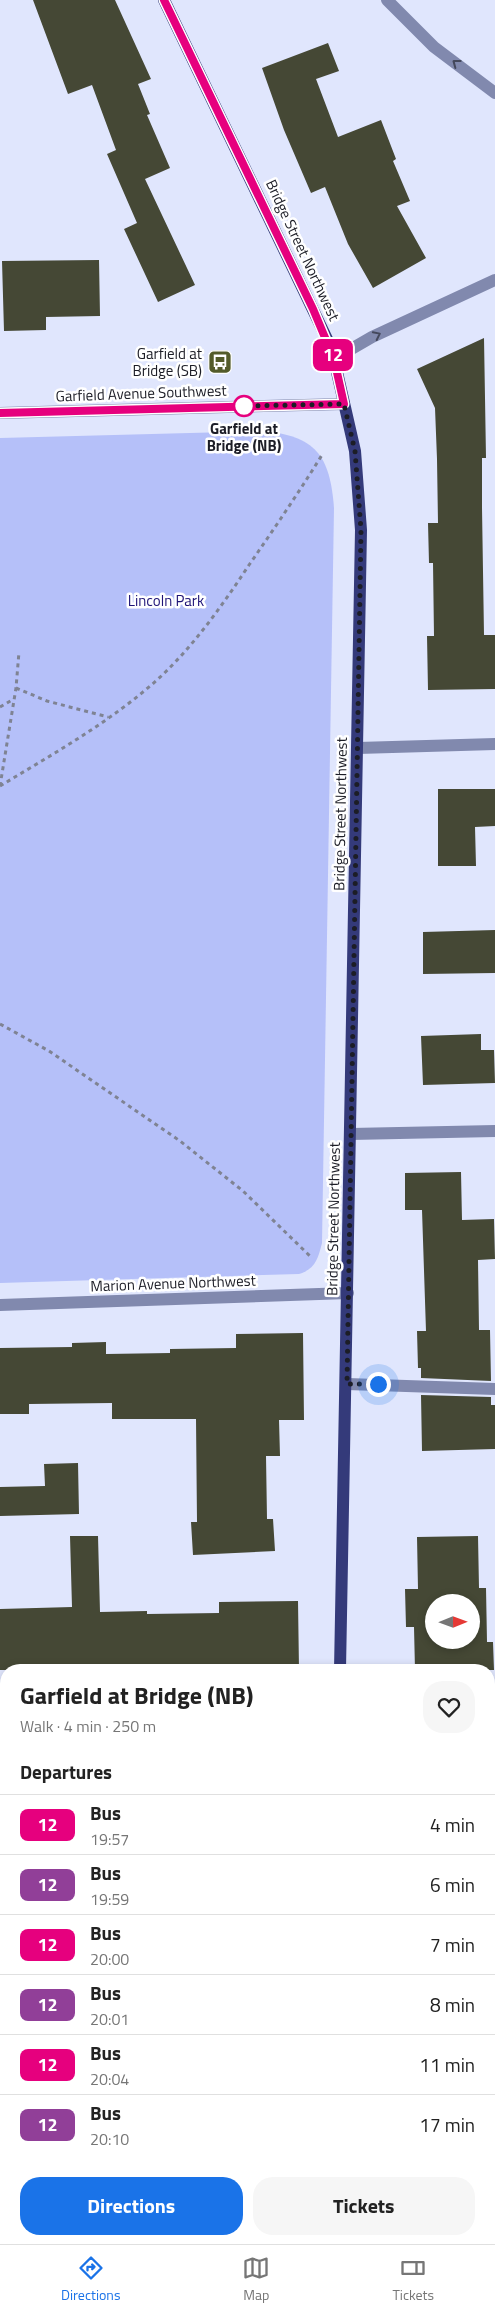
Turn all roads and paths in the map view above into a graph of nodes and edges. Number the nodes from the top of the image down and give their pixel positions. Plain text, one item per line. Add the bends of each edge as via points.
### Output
1 (164, 0) edge
2 (387, 0) edge
3 (495, 93) edge
4 (495, 280) edge
5 (334, 359) junction
6 (344, 404) junction
7 (0, 413) edge
8 (322, 455) dead end
9 (19, 652) dead end
10 (16, 688) junction
11 (13, 700) junction
12 (0, 707) edge
13 (109, 717) junction
14 (495, 744) edge
15 (358, 748) junction
16 (0, 786) edge
17 (0, 1024) edge
18 (495, 1131) edge
19 (351, 1134) junction
20 (312, 1258) dead end
21 (348, 1293) junction
22 (0, 1305) edge
23 (347, 1384) junction
24 (495, 1390) edge
25 (340, 1664) edge

1 - 5 main road, Bridge Street Northwest
3 -> 2 street via 434,47
5 -> 4 street
5 - 6 main road, Bridge Street Northwest
6 - 7 street, Garfield Avenue Southwest
6 - 15 main road, Bridge Street Northwest via 355,451 360,510
8 - 13 path via 203,630 156,681
9 - 10 path
10 - 11 path
10 - 13 path via 47,701
11 - 12 path
11 - 16 path
13 - 16 path
14 - 15 street
15 - 19 main road, Bridge Street Northwest
17 - 20 path via 49,1051 180,1142 243,1191
18 - 19 street
19 - 21 main road, Bridge Street Northwest
21 - 22 street, Marion Avenue Northwest
21 - 23 main road, Bridge Street Northwest
23 - 24 street
23 - 25 main road, Bridge Street Northwest

